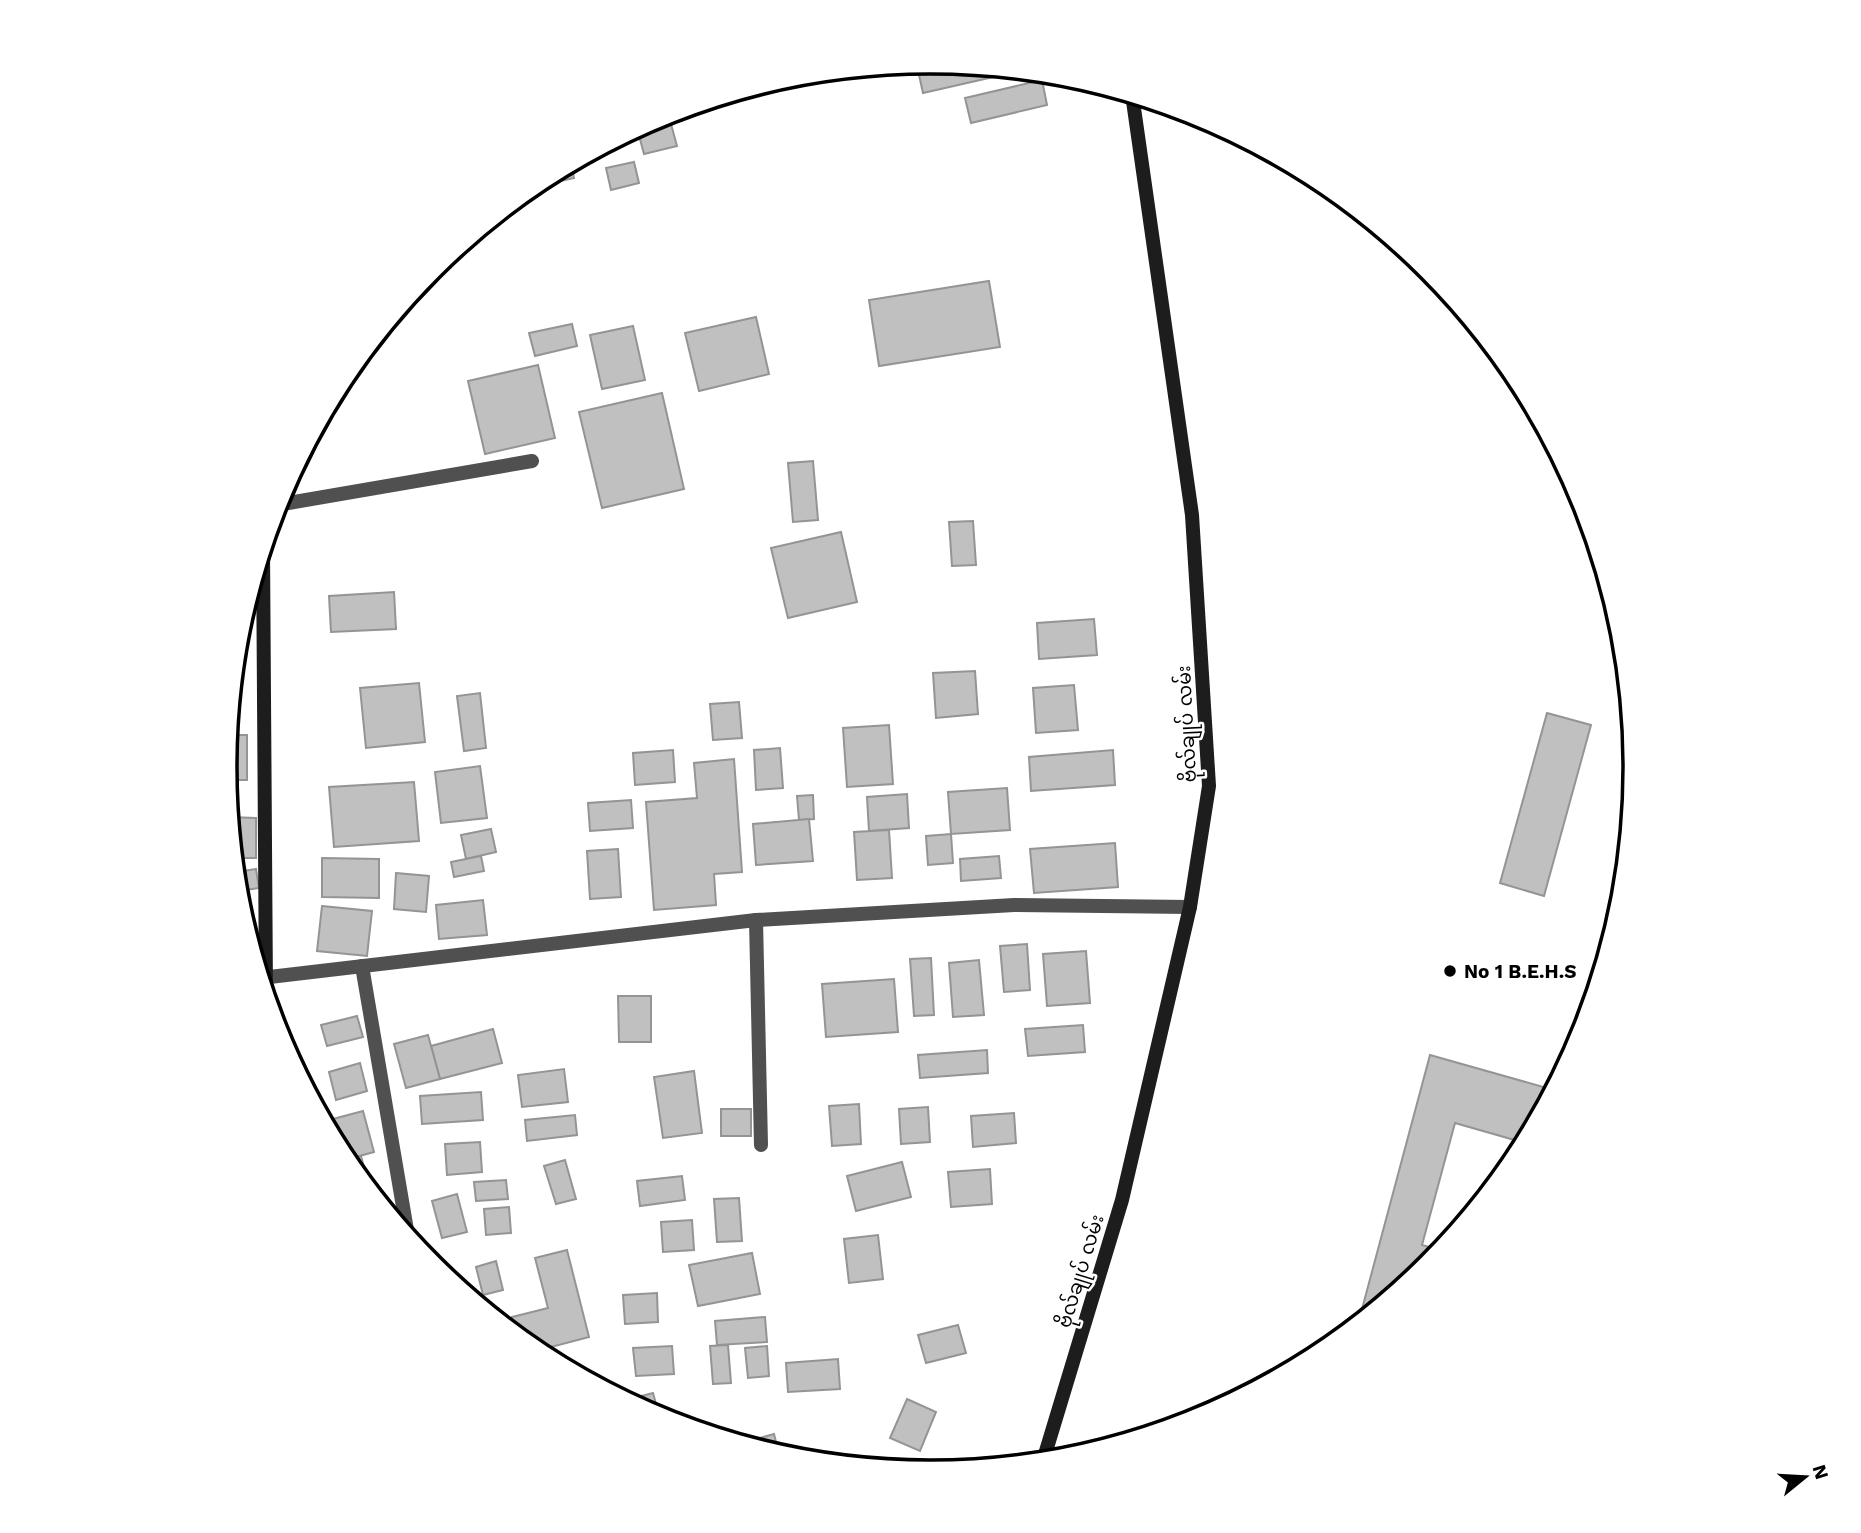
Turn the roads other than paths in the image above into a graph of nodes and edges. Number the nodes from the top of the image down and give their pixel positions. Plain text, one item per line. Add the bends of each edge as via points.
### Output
1 (1133, 104) edge
2 (531, 461) dead end
3 (289, 503) edge
4 (262, 583) edge
5 (1190, 907) junction
6 (756, 920) junction
7 (264, 955) edge
8 (362, 966) junction
9 (272, 982) edge
10 (761, 1146) dead end
11 (405, 1218) edge
12 (1046, 1449) edge

1 - 5 main road, ဗိုလ်ချုပ် လမ်း via 1192,515 1204,684 1209,786
2 - 3 street
4 - 7 main road
5 - 6 street via 1014,905
5 - 12 main road, ဗိုလ်ချုပ် လမ်း via 1122,1200
6 - 8 street
6 - 10 street
8 - 9 street
8 - 11 street

